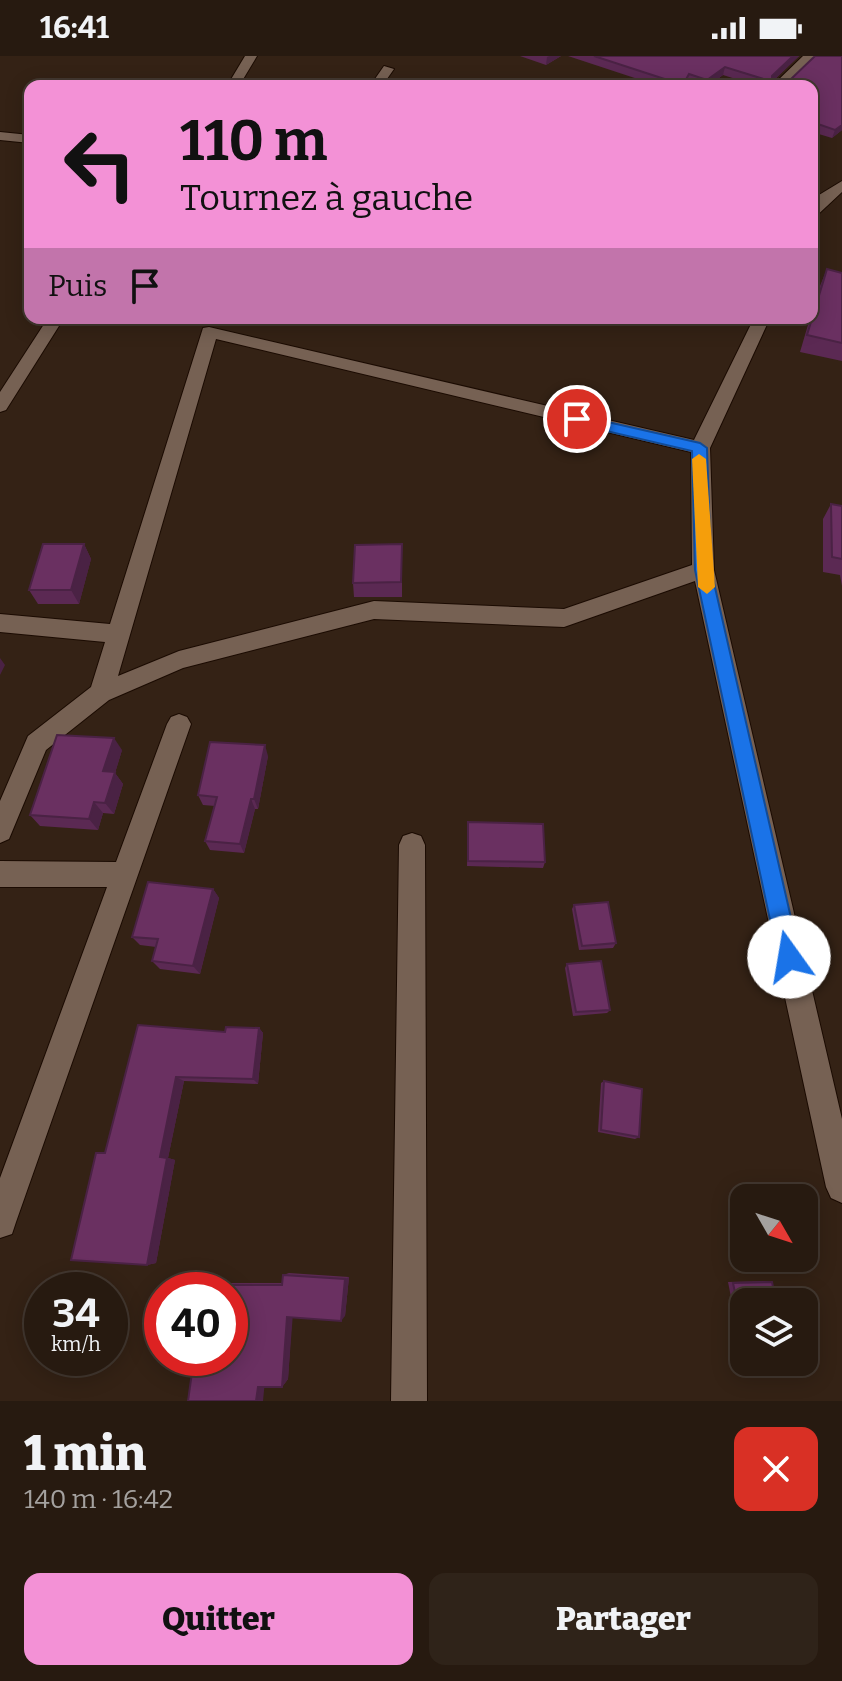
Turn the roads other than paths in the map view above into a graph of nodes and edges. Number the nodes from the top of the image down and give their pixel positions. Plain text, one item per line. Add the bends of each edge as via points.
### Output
1 (251, 56) edge
2 (810, 56) edge
3 (388, 69) dead end
4 (237, 80) edge
5 (380, 80) edge
6 (784, 80) edge
7 (0, 136) edge
8 (24, 138) edge
9 (842, 185) edge
10 (842, 198) edge
11 (818, 202) edge
12 (818, 203) edge
13 (52, 324) edge
14 (759, 324) edge
15 (0, 406) edge
16 (700, 448) junction
17 (703, 570) junction
18 (0, 623) edge
19 (120, 634) junction
20 (101, 693) junction
21 (179, 724) dead end
22 (0, 831) edge
23 (412, 845) dead end
24 (0, 874) edge
25 (125, 875) junction
26 (842, 1187) edge
27 (0, 1222) edge
28 (409, 1401) edge

1 - 4 street
2 - 6 street
3 - 5 street
7 - 8 street
9 - 11 street
10 - 12 street
13 - 15 street
14 - 16 street
16 - 17 street
16 - 19 street via 209,332
17 - 20 street via 564,618 374,610 179,660
17 - 26 street
18 - 19 street
19 - 20 street
20 - 22 street via 37,743
21 - 25 street
23 - 28 street
24 - 25 street
25 - 27 street

